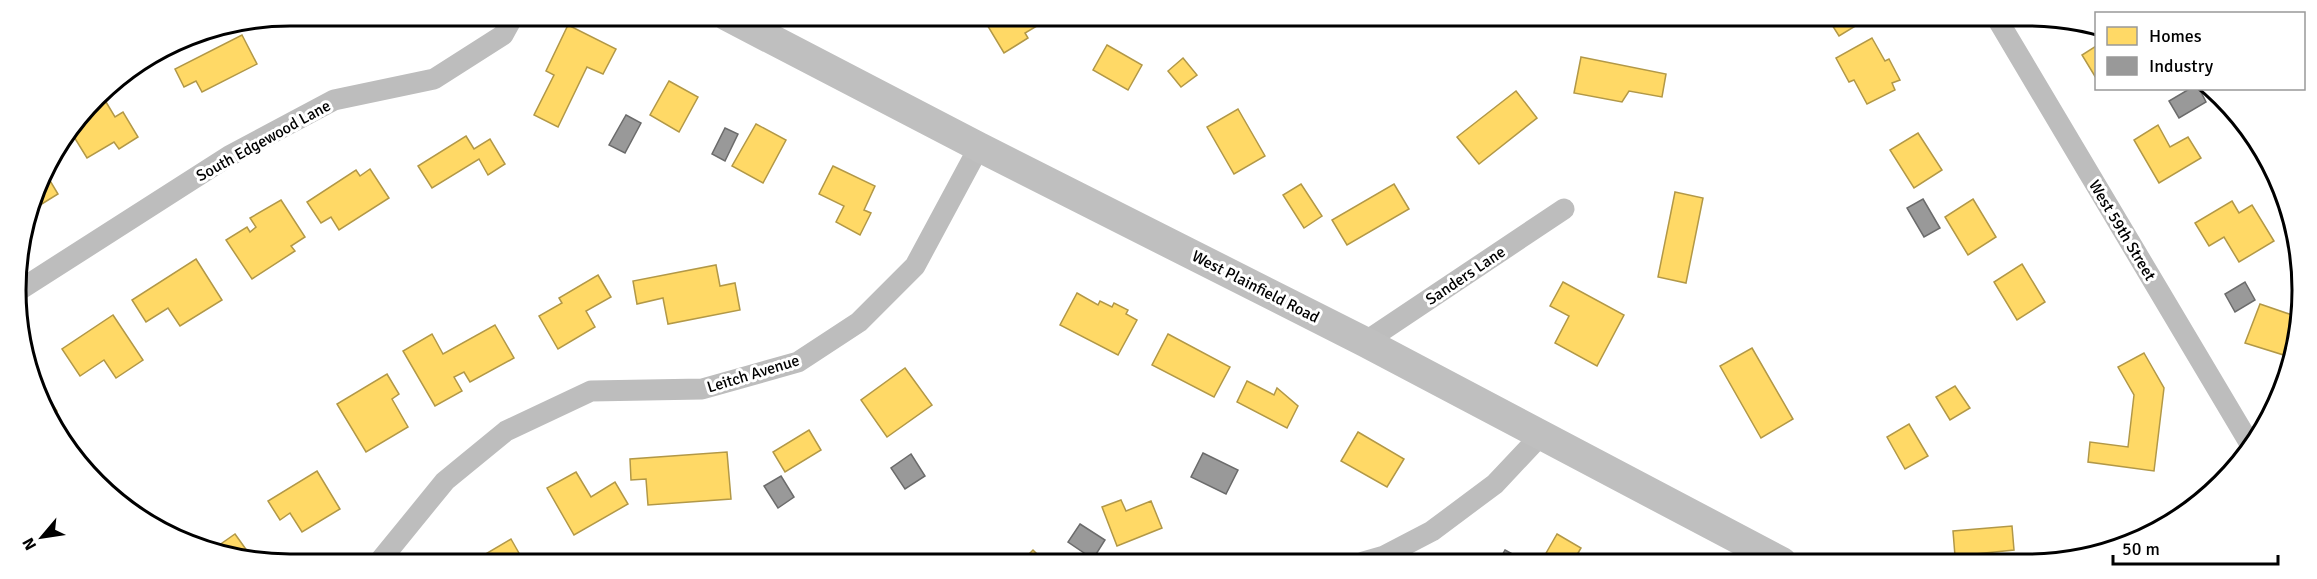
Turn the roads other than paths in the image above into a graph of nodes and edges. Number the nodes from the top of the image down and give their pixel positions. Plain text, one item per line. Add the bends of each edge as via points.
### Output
1 (508, 26) edge
2 (746, 26) edge
3 (2001, 26) edge
4 (979, 147) junction
5 (1564, 209) dead end
6 (26, 286) edge
7 (1365, 342) junction
8 (1541, 435) junction
9 (2246, 437) edge
10 (386, 554) edge
11 (1388, 554) edge
12 (1767, 554) edge

1 - 6 street, South Edgewood Lane via 503,35 434,79 334,100 229,156
2 - 4 main road, West Plainfield Road
3 - 9 street, West 59th Street
4 - 7 main road, West Plainfield Road
4 - 10 street, Leitch Avenue via 915,266 859,322 798,362 702,389 591,391 506,431 445,481
5 - 7 street, Sanders Lane
7 - 8 main road, West Plainfield Road
8 - 11 street via 1495,484 1432,531
8 - 12 main road, West Plainfield Road

